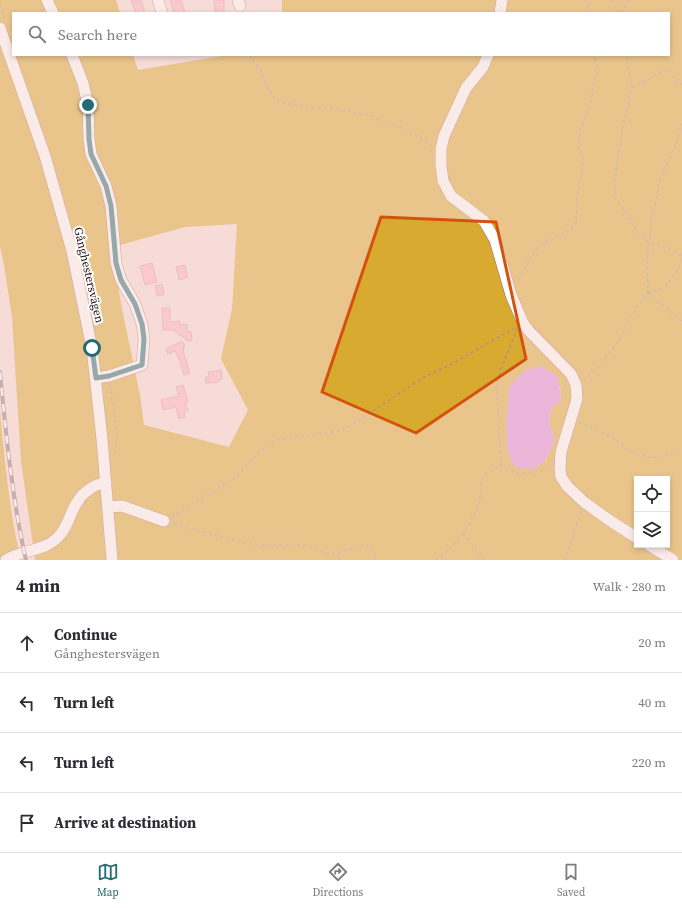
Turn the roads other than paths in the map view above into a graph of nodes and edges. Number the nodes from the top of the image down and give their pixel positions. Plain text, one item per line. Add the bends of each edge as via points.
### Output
1 (47, 0) edge
2 (158, 0) edge
3 (502, 0) edge
4 (53, 12) edge
5 (162, 12) edge
6 (500, 12) edge
7 (0, 28) edge
8 (72, 56) edge
9 (488, 56) edge
10 (96, 378) junction
11 (106, 483) junction
12 (108, 507) junction
13 (164, 521) road end
14 (634, 536) edge
15 (654, 548) edge
16 (6, 560) edge
17 (112, 560) edge
18 (673, 560) edge

1 - 4 street
2 - 5 street
3 - 6 street
7 - 10 street, Gånghestersvägen via 45,156 72,251
8 - 10 street via 88,105 91,154 106,186 111,206 116,263 121,280 135,304 144,339 142,365
9 - 14 street via 483,67 466,88 444,136 441,149 443,181 451,196 484,221 495,240 511,295 523,323 571,374 576,385 577,399 561,452 561,476 568,487 584,502
10 - 11 street, Gånghestersvägen
11 - 12 street, Gånghestersvägen
11 - 16 street via 92,486 77,502 64,530 53,541 39,549
12 - 13 street via 122,506
12 - 17 street, Gånghestersvägen
15 - 18 street

